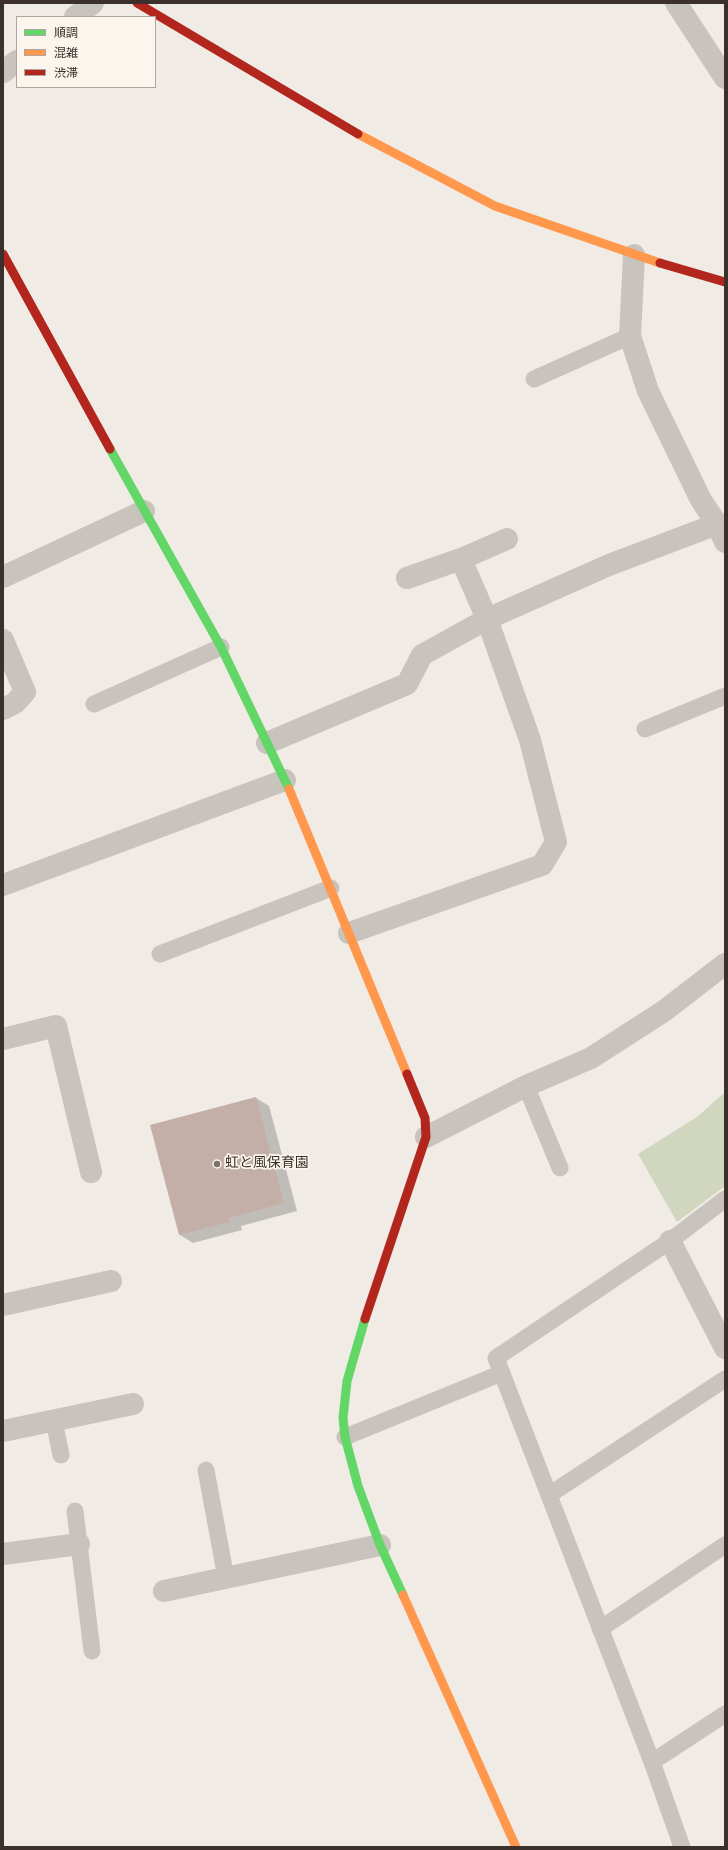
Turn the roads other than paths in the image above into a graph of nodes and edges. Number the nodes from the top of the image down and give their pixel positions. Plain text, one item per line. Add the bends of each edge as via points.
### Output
1 (93, 3) edge
2 (137, 3) edge
3 (676, 3) edge
4 (76, 16) edge
5 (16, 62) edge
6 (3, 72) edge
7 (725, 78) edge
8 (3, 254) edge
9 (634, 255) junction
10 (725, 282) edge
11 (630, 336) junction
12 (534, 379) dead end
13 (144, 512) junction
14 (723, 535) edge
15 (507, 539) dead end
16 (461, 559) junction
17 (3, 577) edge
18 (407, 578) dead end
19 (487, 619) junction
20 (3, 640) edge
21 (221, 647) junction
22 (725, 696) edge
23 (94, 704) dead end
24 (3, 708) edge
25 (645, 729) dead end
26 (267, 743) junction
27 (285, 780) junction
28 (3, 885) edge
29 (331, 888) junction
30 (349, 933) junction
31 (160, 954) dead end
32 (725, 964) edge
33 (3, 1039) edge
34 (526, 1086) junction
35 (426, 1137) junction
36 (560, 1168) dead end
37 (91, 1172) dead end
38 (725, 1199) edge
39 (670, 1241) junction
40 (111, 1281) dead end
41 (3, 1305) edge
42 (725, 1348) edge
43 (502, 1373) junction
44 (725, 1379) edge
45 (133, 1404) dead end
46 (54, 1421) junction
47 (3, 1431) edge
48 (345, 1437) junction
49 (61, 1454) dead end
50 (206, 1470) dead end
51 (550, 1495) junction
52 (75, 1511) dead end
53 (79, 1544) junction
54 (380, 1545) junction
55 (725, 1545) edge
56 (3, 1554) edge
57 (226, 1578) junction
58 (164, 1591) dead end
59 (600, 1629) junction
60 (92, 1651) dead end
61 (725, 1714) edge
62 (652, 1762) junction
63 (516, 1847) edge
64 (682, 1847) edge

1 - 4 street
2 - 9 street via 364,137 495,206
3 - 7 street
5 - 6 street
8 - 13 street
9 - 10 street
9 - 11 street
11 - 12 lane
11 - 14 street via 648,391 701,500
13 - 17 street
13 - 21 street
14 - 19 street via 609,564
15 - 16 street
16 - 18 street
16 - 19 street
19 - 26 street via 422,654 407,684
19 - 30 street via 530,740 556,842 542,865
20 - 24 street via 25,692 15,703
21 - 23 lane
21 - 26 street
22 - 25 lane
26 - 27 street
27 - 28 street
27 - 29 street
29 - 30 street
29 - 31 lane
30 - 35 street via 425,1118
32 - 34 street via 664,1011 590,1058
33 - 37 street via 56,1026
34 - 35 street
34 - 36 lane
35 - 48 street via 347,1381 343,1418
38 - 39 lane
39 - 42 street
39 - 43 lane via 496,1358
40 - 41 street
43 - 48 lane
43 - 51 lane
44 - 51 lane
45 - 46 street
46 - 47 street
46 - 49 lane
48 - 54 street via 358,1486
50 - 57 lane
51 - 59 lane
52 - 53 lane
53 - 56 street
53 - 60 lane
54 - 57 street
54 - 63 street
55 - 59 lane
57 - 58 street
59 - 62 lane
61 - 62 lane
62 - 64 lane

